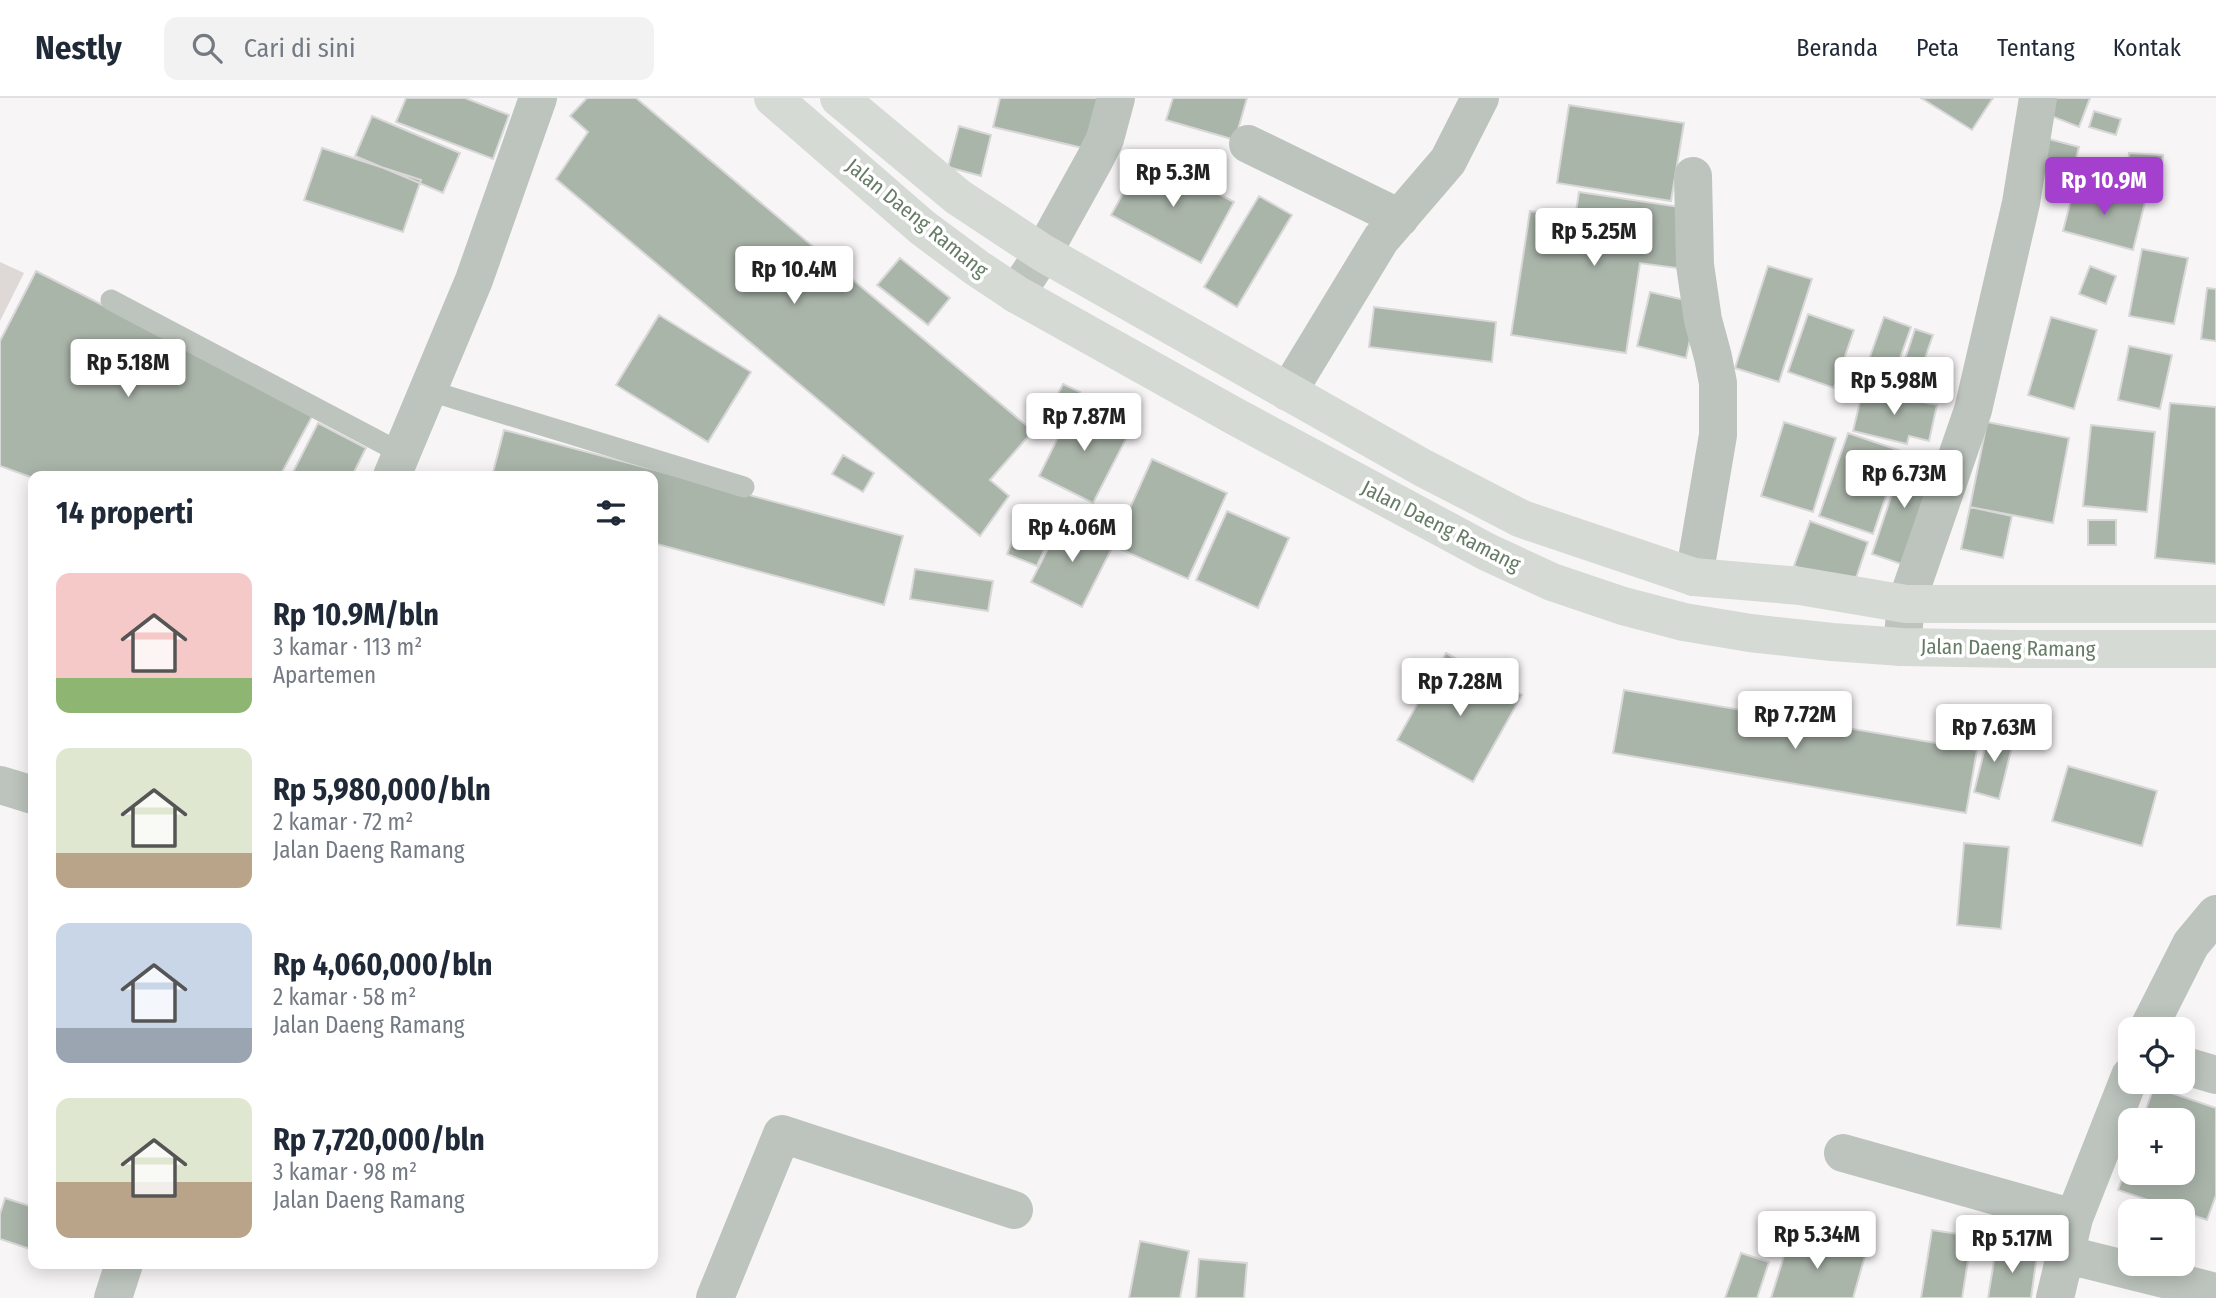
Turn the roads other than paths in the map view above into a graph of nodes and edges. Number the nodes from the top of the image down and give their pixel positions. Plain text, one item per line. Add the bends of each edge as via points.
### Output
1 (538, 98) edge
2 (773, 98) edge
3 (839, 98) edge
4 (1116, 98) edge
5 (1480, 98) edge
6 (2038, 98) edge
7 (1248, 144) dead end
8 (1693, 176) dead end
9 (1400, 218) junction
10 (1043, 253) junction
11 (1016, 294) junction
12 (111, 300) dead end
13 (427, 390) junction
14 (1288, 392) junction
15 (397, 465) edge
16 (744, 486) dead end
17 (1694, 577) junction
18 (1906, 604) junction
19 (2216, 604) edge
20 (1684, 622) junction
21 (1902, 647) junction
22 (2216, 649) edge
23 (0, 785) edge
24 (28, 793) edge
25 (2216, 914) edge
26 (2154, 1017) edge
27 (2195, 1069) edge
28 (2216, 1075) edge
29 (2123, 1094) edge
30 (1843, 1153) dead end
31 (1014, 1210) dead end
32 (2074, 1218) junction
33 (2064, 1254) junction
34 (122, 1269) edge
35 (2216, 1292) edge
36 (113, 1298) edge
37 (715, 1298) edge
38 (2055, 1298) edge

1 - 13 street via 474,280
2 - 11 main road, Jalan Daeng Ramang via 923,228
3 - 10 main road, Jalan Daeng Ramang via 958,197
4 - 10 street via 1100,149
5 - 9 street via 1448,161
6 - 18 street via 2021,203 1973,411
7 - 9 street
8 - 17 street via 1695,265 1719,413
9 - 14 street via 1381,239
10 - 11 street
10 - 14 main road, Jalan Daeng Ramang
11 - 20 main road, Jalan Daeng Ramang via 1487,552 1552,582
12 - 15 lane
13 - 15 street
13 - 16 lane
14 - 17 main road, Jalan Daeng Ramang via 1522,519
17 - 18 main road, Jalan Daeng Ramang via 1800,586
17 - 20 main road
18 - 19 main road, Jalan Daeng Ramang
18 - 21 street
20 - 21 main road, Jalan Daeng Ramang
21 - 22 main road, Jalan Daeng Ramang
23 - 24 street
25 - 26 street via 2191,944
27 - 28 street
29 - 32 street
30 - 32 street
31 - 37 street via 782,1134
32 - 33 street
33 - 35 street
33 - 38 street
34 - 36 street

